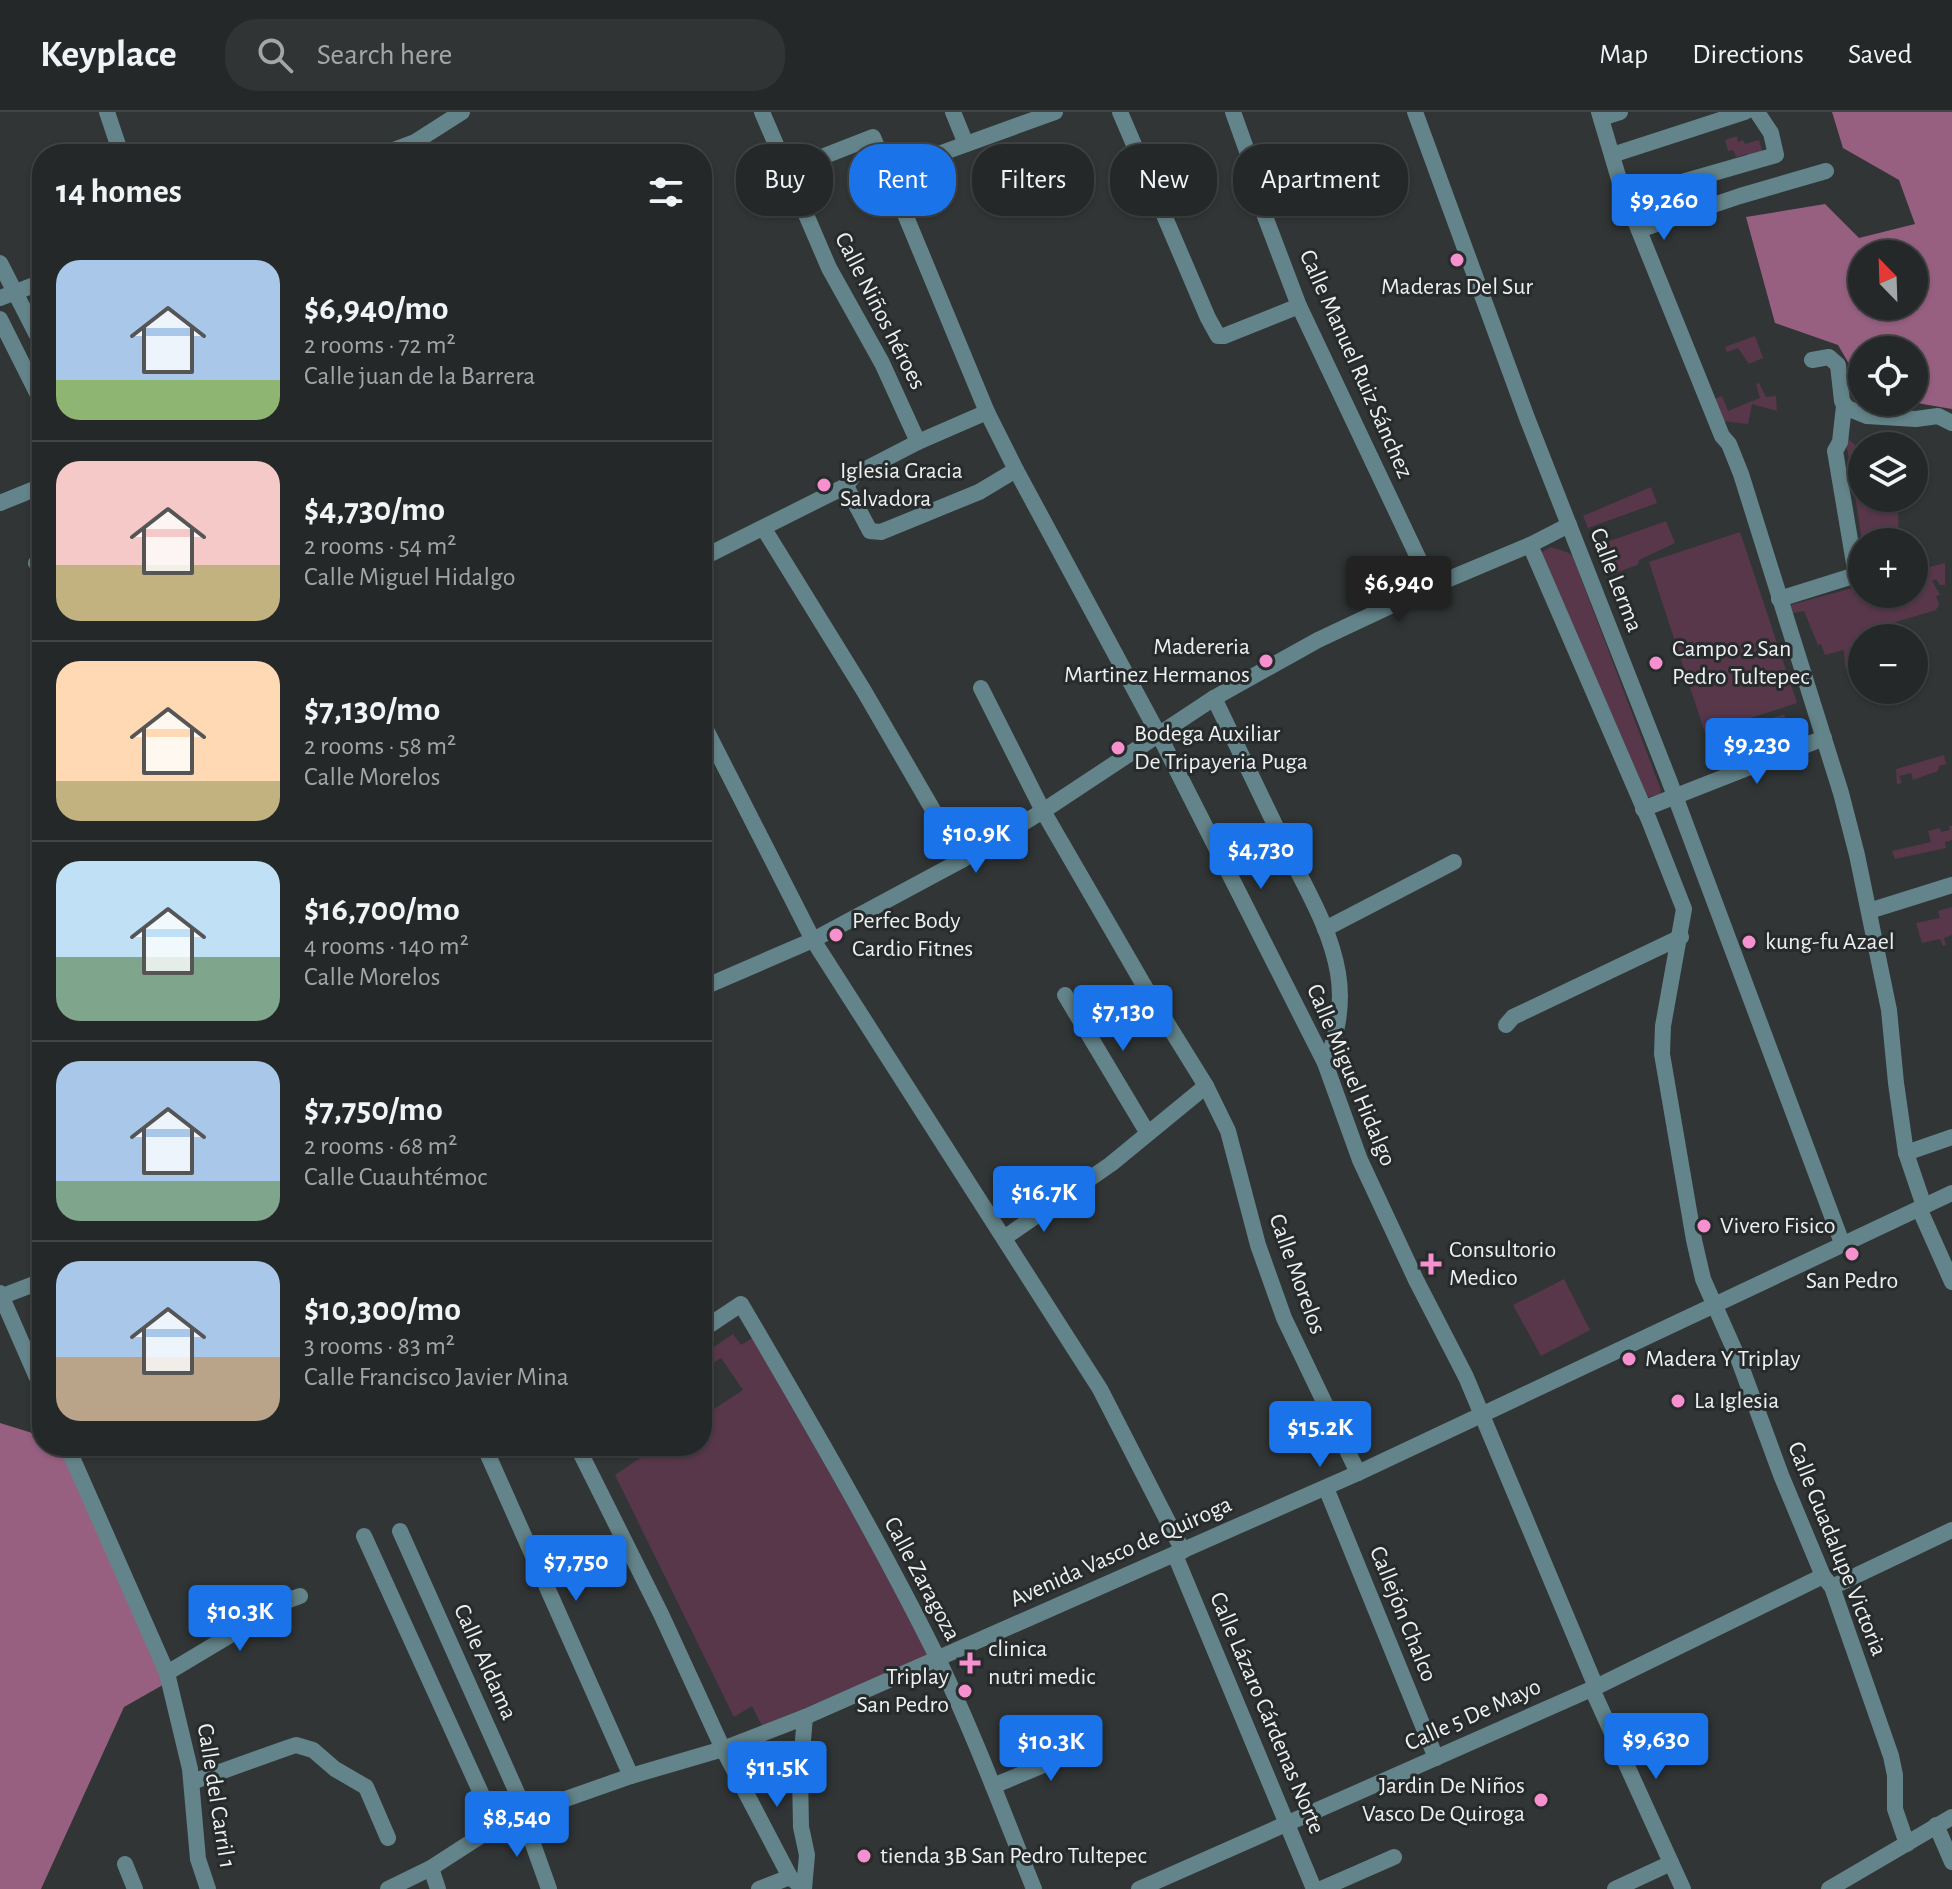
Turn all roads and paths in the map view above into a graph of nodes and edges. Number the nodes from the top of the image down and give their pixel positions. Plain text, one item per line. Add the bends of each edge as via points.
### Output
1 (107, 112) edge
2 (462, 112) edge
3 (762, 112) edge
4 (953, 112) edge
5 (1055, 112) edge
6 (1120, 112) edge
7 (1233, 112) edge
8 (1620, 112) edge
9 (1756, 112) edge
10 (1417, 113) edge
11 (1600, 115) edge
12 (1031, 116) edge
13 (118, 144) edge
14 (410, 144) edge
15 (775, 144) edge
16 (855, 144) edge
17 (876, 144) edge
18 (966, 144) junction
19 (956, 148) edge
20 (1612, 155) junction
21 (1826, 171) dead end
22 (1684, 214) junction
23 (806, 216) edge
24 (907, 216) edge
25 (1639, 230) junction
26 (0, 263) edge
27 (32, 286) edge
28 (7, 295) edge
29 (1299, 306) junction
30 (24, 308) junction
31 (0, 318) edge
32 (32, 324) edge
33 (1812, 360) dead end
34 (32, 383) edge
35 (1844, 406) junction
36 (987, 412) junction
37 (1952, 423) edge
38 (918, 442) junction
39 (1016, 470) junction
40 (846, 486) junction
41 (32, 490) edge
42 (0, 503) edge
43 (1569, 525) junction
44 (764, 529) junction
45 (1530, 545) junction
46 (712, 553) edge
47 (1848, 586) edge
48 (1432, 587) junction
49 (1780, 602) junction
50 (981, 688) dead end
51 (1214, 698) junction
52 (1160, 737) junction
53 (1824, 738) junction
54 (712, 742) edge
55 (1675, 798) junction
56 (1643, 809) junction
57 (1043, 811) junction
58 (962, 860) junction
59 (1454, 862) dead end
60 (1952, 885) edge
61 (1713, 898) junction
62 (1684, 909) junction
63 (1869, 911) junction
64 (1325, 929) junction
65 (1681, 937) junction
66 (813, 940) junction
67 (712, 984) edge
68 (1065, 995) dead end
69 (1506, 1025) dead end
70 (1325, 1063) junction
71 (1206, 1086) junction
72 (1147, 1132) junction
73 (1952, 1137) edge
74 (1906, 1153) junction
75 (1952, 1193) edge
76 (1922, 1207) junction
77 (1004, 1238) junction
78 (1842, 1243) junction
79 (1952, 1282) edge
80 (32, 1285) edge
81 (1, 1296) edge
82 (1715, 1304) junction
83 (712, 1323) edge
84 (32, 1366) edge
85 (1482, 1416) junction
86 (71, 1456) edge
87 (488, 1456) edge
88 (582, 1456) edge
89 (1358, 1473) junction
90 (1326, 1488) junction
91 (1952, 1530) edge
92 (400, 1531) dead end
93 (364, 1536) dead end
94 (1179, 1553) junction
95 (1828, 1581) junction
96 (300, 1596) dead end
97 (938, 1660) junction
98 (167, 1673) junction
99 (1594, 1688) junction
100 (805, 1717) junction
101 (1094, 1744) dead end
102 (723, 1749) junction
103 (1436, 1758) junction
104 (631, 1776) junction
105 (192, 1782) junction
106 (993, 1786) junction
107 (525, 1814) junction
108 (1952, 1817) edge
109 (1286, 1824) junction
110 (1936, 1825) junction
111 (496, 1826) junction
112 (388, 1838) dead end
113 (1907, 1844) junction
114 (1394, 1857) dead end
115 (1952, 1862) edge
116 (1671, 1863) junction
117 (125, 1864) dead end
118 (431, 1868) junction
119 (790, 1877) junction
120 (135, 1889) edge
121 (208, 1889) edge
122 (388, 1889) edge
123 (438, 1889) edge
124 (549, 1889) edge
125 (759, 1889) edge
126 (804, 1889) edge
127 (1034, 1889) edge
128 (1139, 1889) edge
129 (1314, 1889) edge
130 (1321, 1889) edge
131 (1615, 1889) edge
132 (1683, 1889) edge
133 (1829, 1889) edge

1 - 13 street
2 - 14 street
3 - 15 street, Calle Niños héroes
4 - 18 street
5 - 12 street
6 - 29 street via 1218,336
7 - 29 street, Calle Manuel Ruiz Sánchez via 1255,190
8 - 11 street
9 - 20 street
9 - 22 street via 1781,154 1675,184
10 - 43 street, Calle Lerma
11 - 20 street
12 - 18 street
16 - 17 street, Calle Miguel Hidalgo via 873,137
18 - 19 street
20 - 25 street
21 - 22 street
22 - 25 street
23 - 38 street, Calle Niños héroes
24 - 36 street, Calle Miguel Hidalgo
25 - 49 street via 1741,474
26 - 28 street
27 - 28 street
28 - 30 street
29 - 48 street, Calle Manuel Ruiz Sánchez
30 - 31 street
30 - 32 street
31 - 34 street
33 - 35 street via 1829,357 1838,365
35 - 37 street via 1867,416 1938,416
35 - 49 street via 1835,451 1856,575
36 - 38 street
36 - 39 street, Calle Miguel Hidalgo
38 - 40 street via 854,475
39 - 40 street via 979,492 881,532 870,531
39 - 52 street, Calle Miguel Hidalgo
40 - 44 street
41 - 42 street
43 - 45 street
43 - 55 street, Calle Lerma
44 - 46 street
44 - 58 street
45 - 48 street
45 - 56 street, Calle Guadalupe Victoria
47 - 49 street
48 - 51 street via 1318,640
49 - 53 street
50 - 57 street, Calle Morelos
51 - 52 street
51 - 64 street
52 - 57 street
52 - 70 street, Calle Miguel Hidalgo
53 - 55 street
53 - 63 street
54 - 66 street, Calle Lázaro Cárdenas Norte
55 - 56 street
55 - 61 street, Calle Lerma
56 - 62 street, Calle Guadalupe Victoria
57 - 58 street
57 - 71 street, Calle Morelos
58 - 66 street
59 - 64 street
60 - 63 street
61 - 62 street
61 - 78 street, Calle Lerma
62 - 65 street, Calle Guadalupe Victoria
63 - 74 street via 1889,1010
64 - 70 street via 1339,993 1334,1044
65 - 69 street via 1513,1017
65 - 82 street, Calle Guadalupe Victoria via 1662,1054 1694,1240
66 - 67 street
66 - 77 street, Calle Lázaro Cárdenas Norte
68 - 72 street
70 - 85 street, Calle Miguel Hidalgo via 1360,1160
71 - 72 street
71 - 89 street, Calle Morelos via 1228,1131 1284,1318
72 - 77 street via 1111,1164
73 - 74 street
74 - 76 street
75 - 76 street, Avenida Vasco de Quiroga
76 - 78 street, Avenida Vasco de Quiroga
76 - 79 street
77 - 94 street, Calle Lázaro Cárdenas Norte via 1100,1389
78 - 82 street, Avenida Vasco de Quiroga
80 - 81 street
81 - 84 street
82 - 85 street, Avenida Vasco de Quiroga
82 - 95 street, Calle Guadalupe Victoria
83 - 97 street, Calle Zaragoza via 741,1304
85 - 89 street, Avenida Vasco de Quiroga
85 - 99 street, Calle Miguel Hidalgo
86 - 98 street, Calle del Carril 1
87 - 104 street
88 - 102 street
89 - 90 street, Avenida Vasco de Quiroga
90 - 94 street, Avenida Vasco de Quiroga
90 - 103 street, Callejón Chalco
91 - 95 street, Calle 5 De Mayo
92 - 107 street, Calle Aldama
93 - 111 street
94 - 97 street, Avenida Vasco de Quiroga
94 - 109 street, Calle Lázaro Cárdenas Norte
95 - 99 street, Calle 5 De Mayo
95 - 113 street, Calle Guadalupe Victoria via 1891,1756 1895,1809
96 - 98 street
97 - 100 street, Avenida Vasco de Quiroga
97 - 106 street, Calle Zaragoza
98 - 105 street, Calle del Carril 1
99 - 103 street, Calle 5 De Mayo
99 - 116 street, Calle Miguel Hidalgo
100 - 102 street, Avenida Vasco de Quiroga
100 - 126 street via 800,1775 807,1855
101 - 106 street
102 - 104 street, Avenida Vasco de Quiroga
102 - 119 street
103 - 109 street, Calle 5 De Mayo
104 - 107 street, Avenida Vasco de Quiroga
105 - 112 street via 305,1746 366,1787
105 - 121 street, Calle del Carril 1 via 198,1859
106 - 127 street, Calle Zaragoza
107 - 111 street, Avenida Vasco de Quiroga
107 - 124 street, Calle Aldama
108 - 110 street
109 - 128 street, Calle 5 De Mayo
109 - 129 street, Calle Lázaro Cárdenas Norte
110 - 113 street
110 - 115 street
111 - 118 street, Avenida Vasco de Quiroga
113 - 133 street
114 - 130 street
116 - 131 street
116 - 132 street, Calle Miguel Hidalgo
117 - 120 street
118 - 122 street
118 - 123 street
119 - 125 street
119 - 126 street

